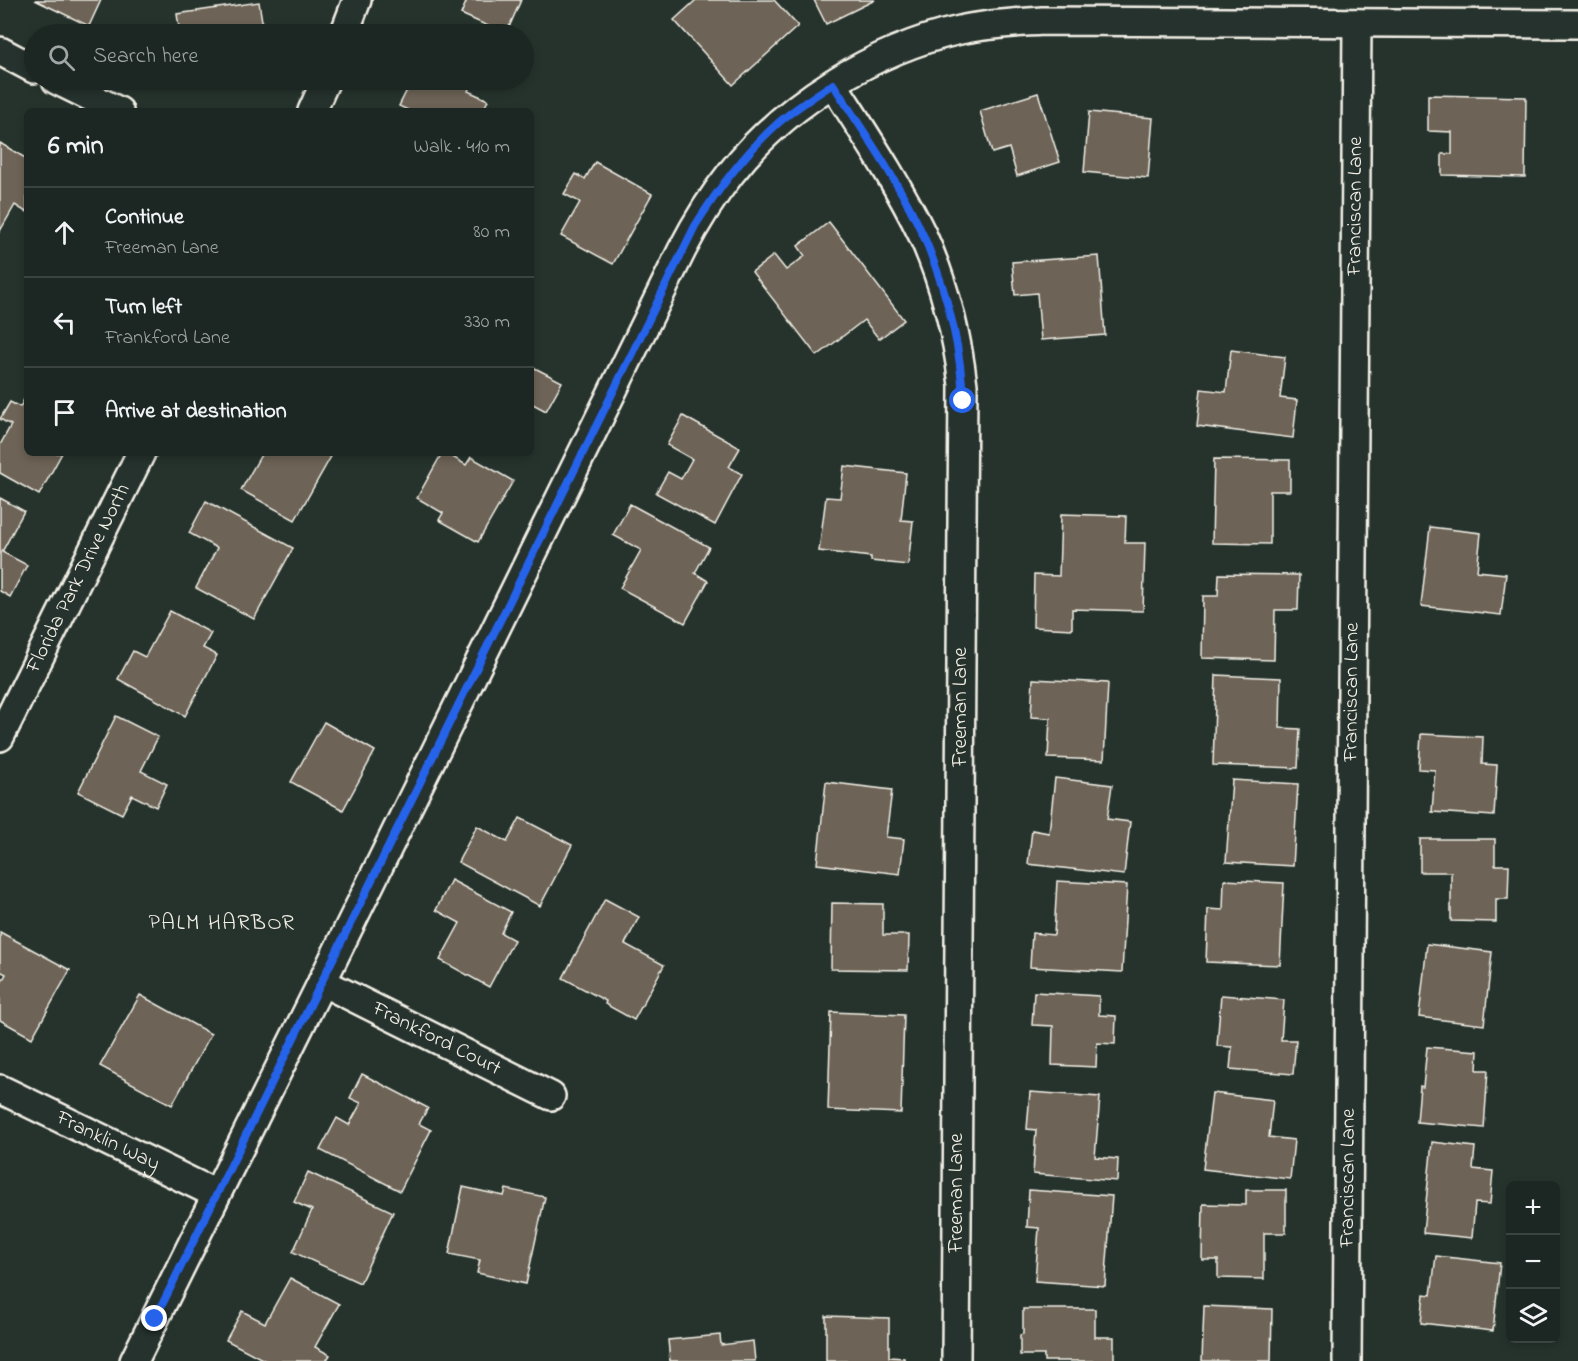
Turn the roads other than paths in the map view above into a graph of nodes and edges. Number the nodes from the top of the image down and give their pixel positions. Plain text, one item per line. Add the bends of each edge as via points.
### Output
1 (357, 0) edge
2 (348, 24) edge
3 (1357, 24) junction
4 (1578, 24) edge
5 (0, 51) edge
6 (24, 64) edge
7 (833, 84) junction
8 (76, 90) edge
9 (321, 90) edge
10 (112, 108) edge
11 (313, 108) edge
12 (140, 456) edge
13 (0, 737) edge
14 (322, 982) junction
15 (0, 1089) edge
16 (550, 1096) dead end
17 (216, 1194) junction
18 (134, 1361) edge
19 (956, 1361) edge
20 (1347, 1361) edge

1 - 2 street
3 - 4 street
3 - 7 street via 1042,21 981,26 895,51
3 - 20 street, Franciscan Lane
5 - 6 street
7 - 14 street via 802,104 752,148 695,226
7 - 19 street, Freeman Lane via 897,186 933,260 950,313 963,385
8 - 10 street
9 - 11 street
12 - 13 street, Florida Park Drive North
14 - 16 street, Frankford Court
14 - 17 street
15 - 17 street, Franklin Way
17 - 18 street

